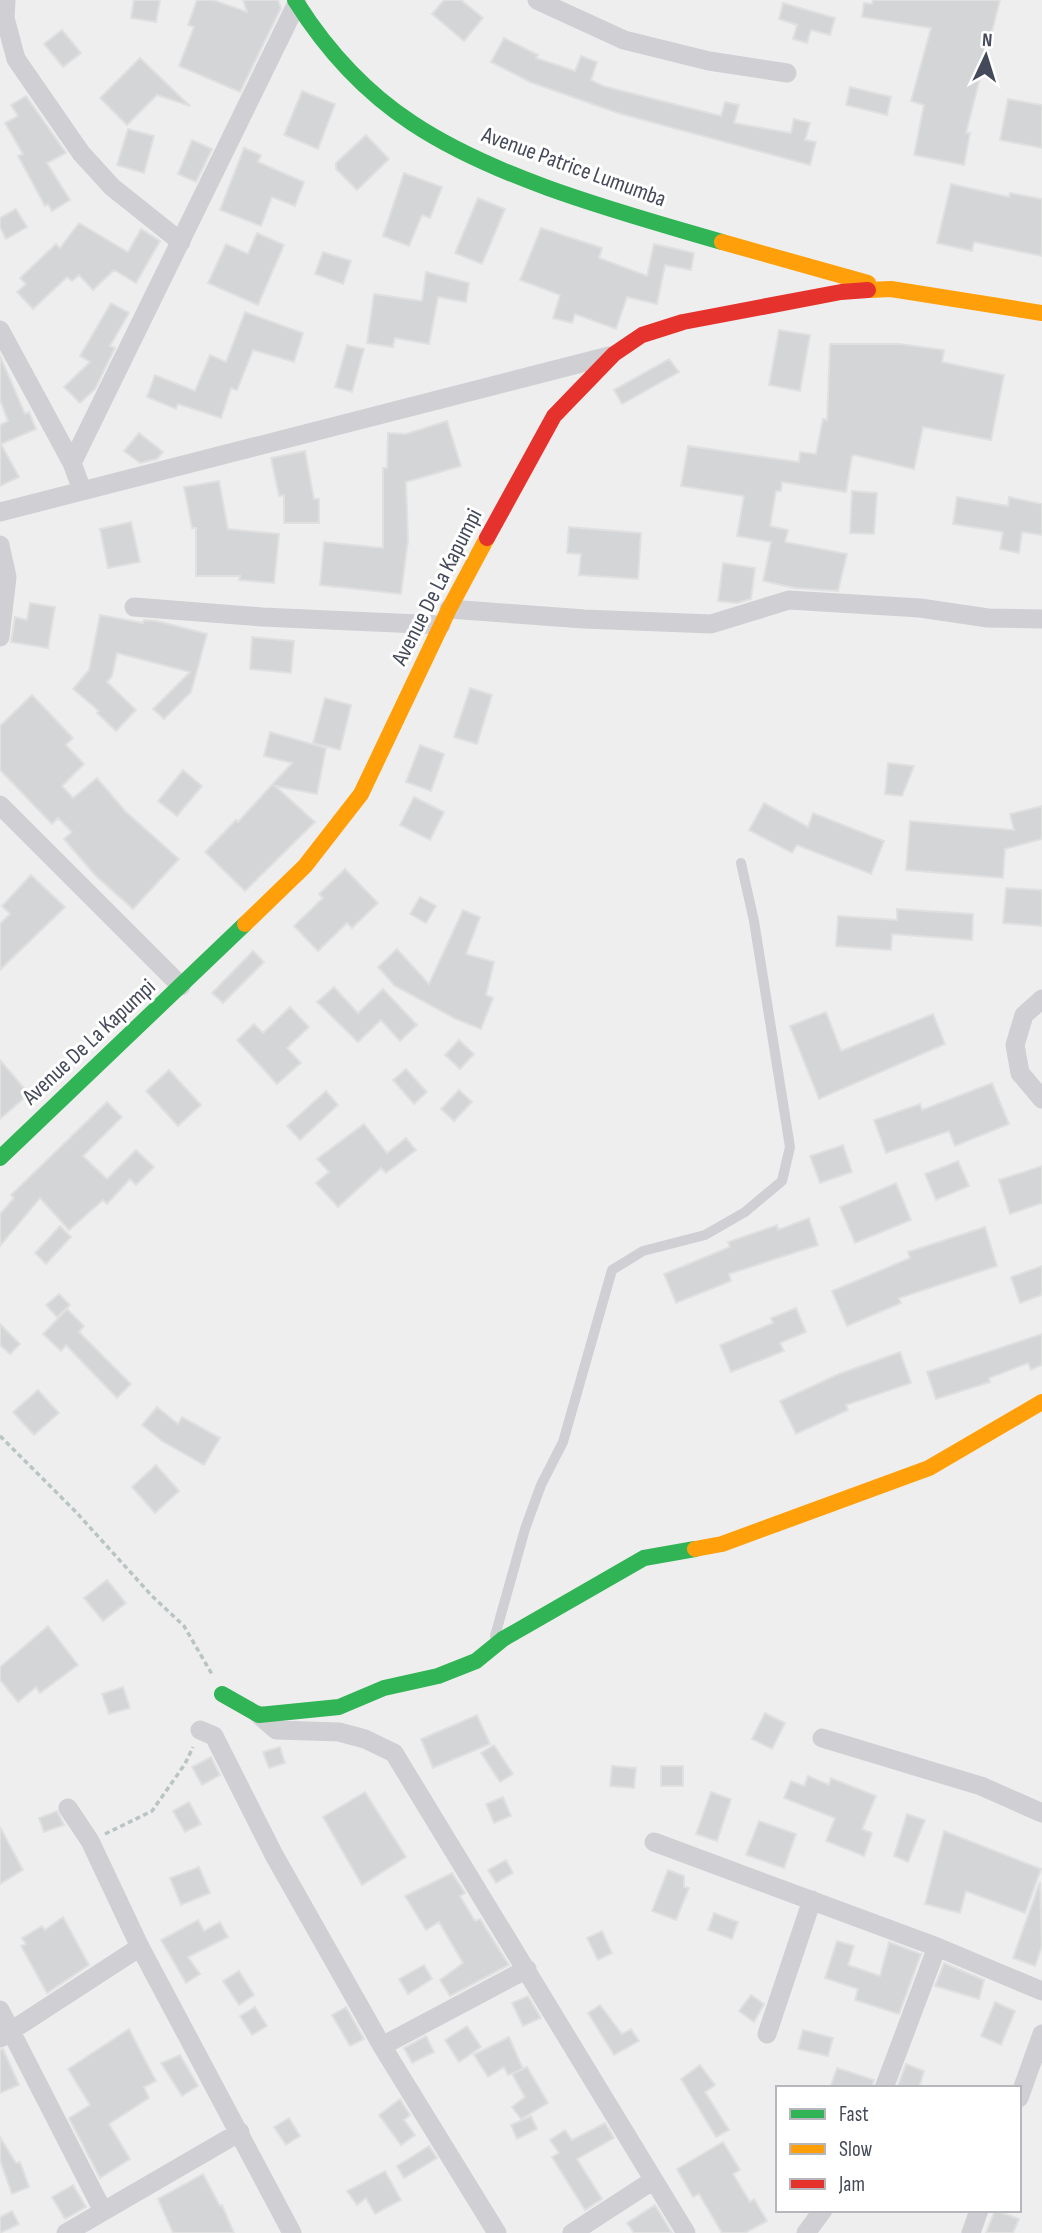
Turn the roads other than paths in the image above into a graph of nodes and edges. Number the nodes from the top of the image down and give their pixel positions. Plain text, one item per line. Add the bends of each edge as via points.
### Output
1 (6, 0) edge
2 (537, 0) edge
3 (296, 1) edge
4 (787, 73) dead end
5 (181, 242) junction
6 (891, 289) junction
7 (1042, 313) edge
8 (0, 330) edge
9 (614, 354) junction
10 (72, 463) junction
11 (82, 491) junction
12 (0, 512) edge
13 (0, 545) edge
14 (134, 607) dead end
15 (445, 617) junction
16 (1042, 619) edge
17 (0, 637) edge
18 (0, 805) edge
19 (741, 863) dead end
20 (181, 986) junction
21 (1042, 999) edge
22 (1042, 1099) edge
23 (0, 1158) edge
24 (1042, 1402) edge
25 (491, 1650) junction
26 (222, 1694) road end
27 (258, 1715) junction
28 (200, 1730) road end
29 (822, 1738) dead end
30 (68, 1808) dead end
31 (1042, 1813) edge
32 (654, 1842) dead end
33 (812, 1900) junction
34 (140, 1947) junction
35 (937, 1947) junction
36 (527, 1969) junction
37 (1042, 1991) edge
38 (0, 2010) edge
39 (5, 2034) edge
40 (1042, 2034) edge
41 (767, 2035) dead end
42 (382, 2046) junction
43 (885, 2086) edge
44 (1021, 2092) edge
45 (240, 2132) junction
46 (652, 2180) junction
47 (103, 2211) junction
48 (822, 2212) edge
49 (978, 2212) edge
50 (66, 2233) edge
51 (292, 2233) edge
52 (496, 2233) edge
53 (572, 2233) edge
54 (686, 2233) edge
55 (806, 2233) edge
56 (971, 2233) edge

1 - 5 street via 5,18 16,59 81,153 112,187
2 - 4 street via 624,40 709,61
3 - 5 street
3 - 6 street, Avenue Patrice Lumumba via 317,34 384,100 427,133 486,163 602,205
5 - 10 street
6 - 7 street, Avenue De La Kapumpi
6 - 9 street, Avenue De La Kapumpi via 841,292 683,322 642,335
8 - 10 street
9 - 11 street
9 - 15 street, Avenue De La Kapumpi via 554,416
10 - 11 street
11 - 12 street
13 - 17 street via 7,577
14 - 15 street via 262,617
15 - 16 street via 711,624 789,600
15 - 20 street, Avenue De La Kapumpi via 361,794 304,866
18 - 20 street
19 - 25 lane via 790,1147 782,1181 745,1212 705,1234 643,1251 612,1270 563,1442 525,1529
20 - 23 street, Avenue De La Kapumpi
21 - 22 street via 1024,1015 1015,1045 1020,1073
24 - 25 street via 929,1468 722,1544 644,1558
25 - 27 street via 451,1671 384,1688 339,1707
26 - 27 street
27 - 36 street via 276,1730 339,1732 394,1753
28 - 42 street via 214,1737 274,1855
29 - 31 street via 981,1786
30 - 34 street via 90,1841
32 - 33 street
33 - 35 street
33 - 41 street
34 - 39 street
34 - 45 street
35 - 37 street
35 - 43 street
36 - 42 street
36 - 46 street
38 - 39 street
39 - 47 street
40 - 44 street
42 - 52 street
45 - 47 street
45 - 51 street
46 - 53 street
46 - 54 street
47 - 50 street
48 - 55 street
49 - 56 street

